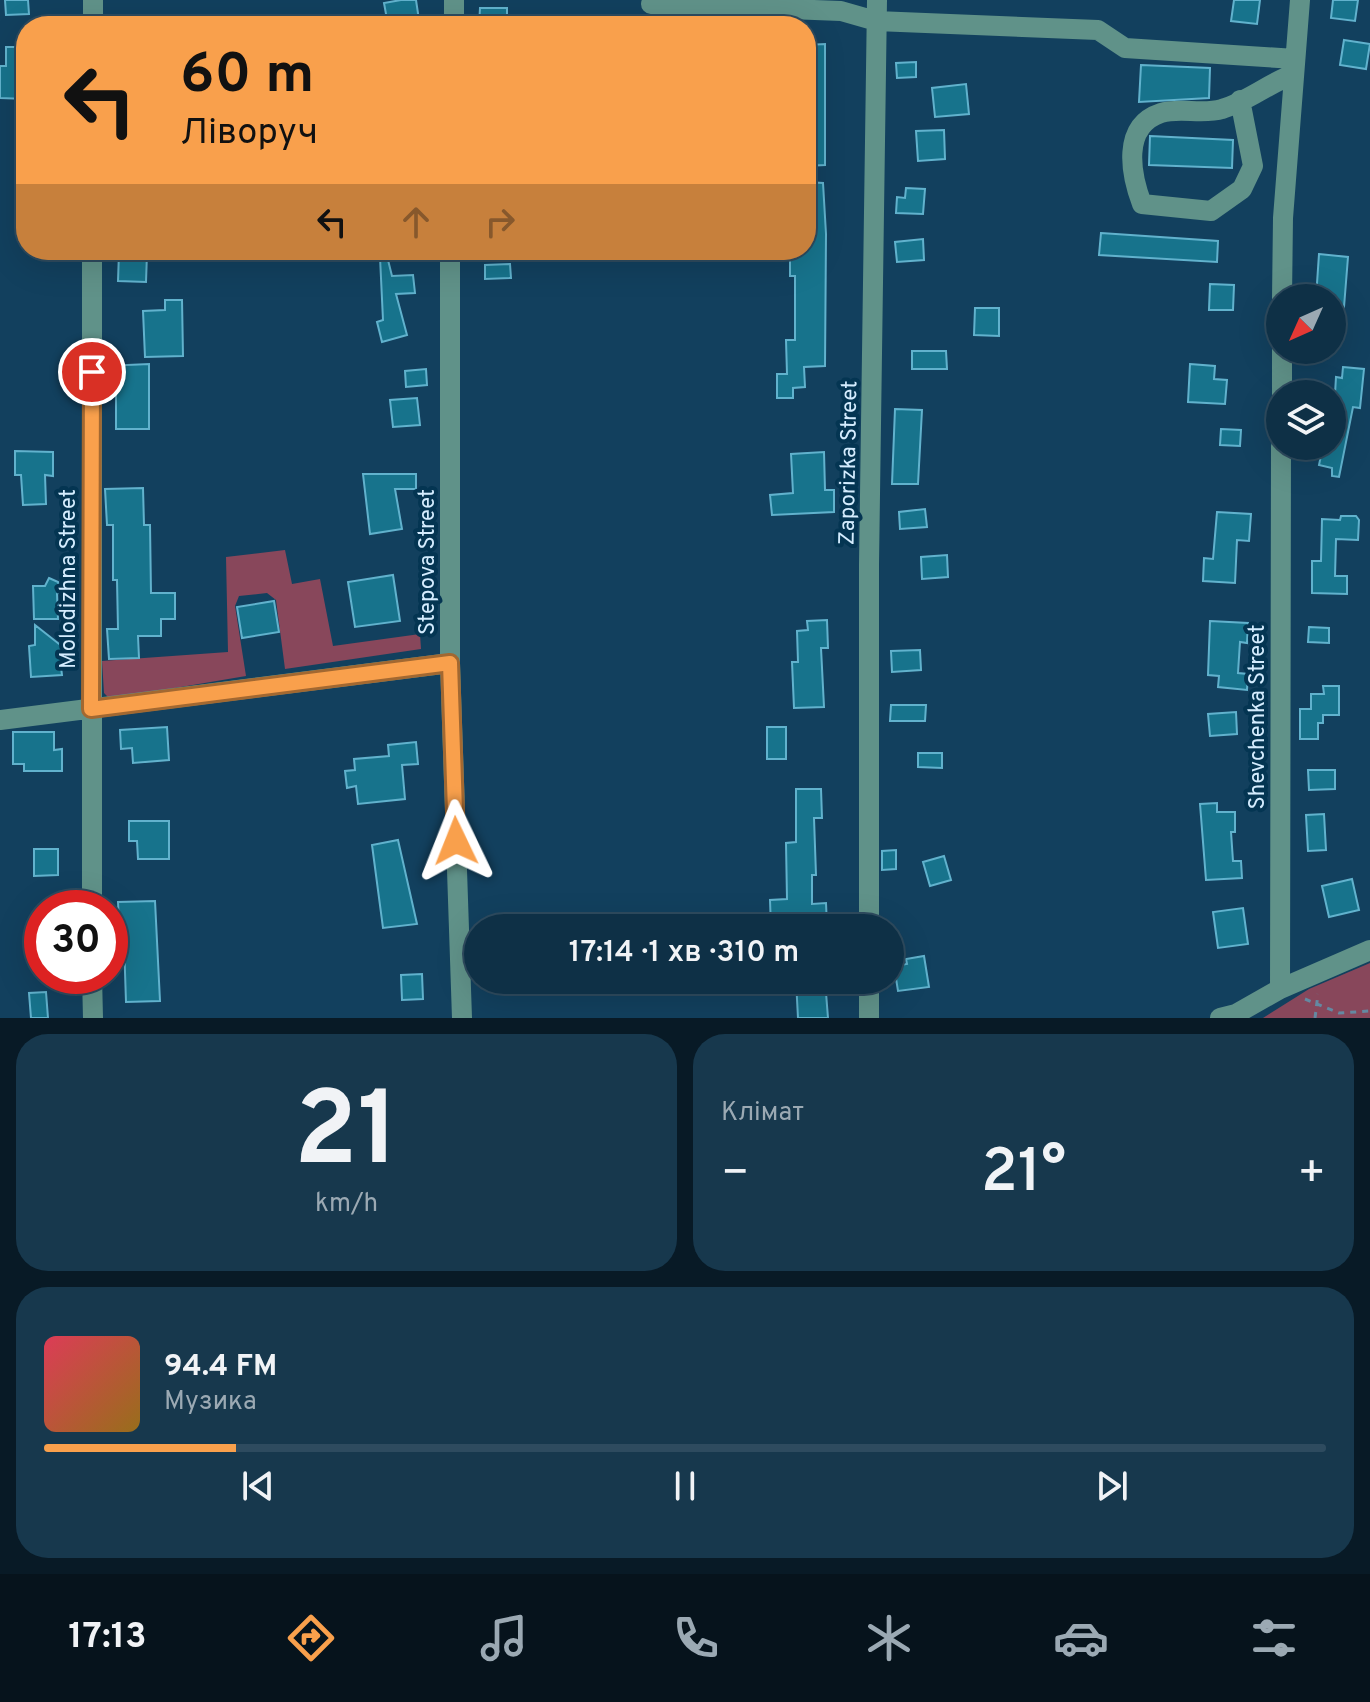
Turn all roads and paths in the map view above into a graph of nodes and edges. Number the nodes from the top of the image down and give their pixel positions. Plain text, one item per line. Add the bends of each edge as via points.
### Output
1 (877, 0) edge
2 (1300, 0) edge
3 (651, 4) dead end
4 (876, 21) junction
5 (1295, 67) junction
6 (1240, 100) junction
7 (92, 260) edge
8 (450, 260) edge
9 (1282, 284) edge
10 (1281, 460) edge
11 (450, 663) junction
12 (91, 709) junction
13 (0, 720) edge
14 (92, 890) edge
15 (869, 914) edge
16 (1370, 950) edge
17 (1280, 989) junction
18 (92, 994) edge
19 (869, 994) edge
20 (1370, 1011) edge
21 (93, 1018) edge
22 (462, 1018) edge
23 (869, 1018) edge
24 (1220, 1018) edge

1 - 4 street, Zaporizka Street
2 - 5 street
3 - 4 street via 841,11
4 - 5 street via 1098,30 1125,48
4 - 15 street, Zaporizka Street
5 - 6 street
5 - 9 street
6 - 6 street via 1223,109 1163,112 1147,120 1131,144 1133,179 1142,204 1211,211 1242,189 1253,166
7 - 12 street, Molodizhna Street
8 - 11 street, Stepova Street
10 - 17 street, Shevchenka Street
11 - 12 street
11 - 22 street, Stepova Street
12 - 13 street
12 - 14 street, Molodizhna Street
16 - 17 street
17 - 20 path via 1339,1013
17 - 24 street
18 - 21 street
19 - 23 street

